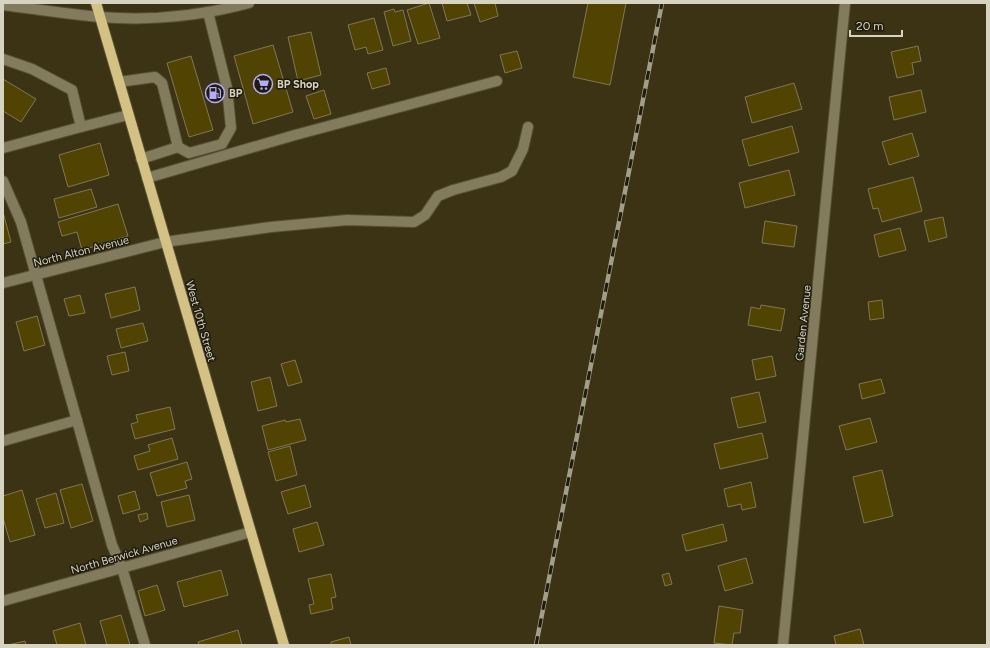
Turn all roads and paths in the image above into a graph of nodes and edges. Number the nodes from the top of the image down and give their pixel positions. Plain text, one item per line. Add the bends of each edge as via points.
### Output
1 (96, 3) edge
2 (248, 3) edge
3 (846, 3) edge
4 (3, 5) edge
5 (233, 5) edge
6 (208, 12) junction
7 (100, 17) junction
8 (3, 59) edge
9 (497, 81) dead end
10 (119, 82) junction
11 (128, 115) junction
12 (81, 127) junction
13 (528, 127) dead end
14 (178, 147) junction
15 (3, 148) edge
16 (141, 158) junction
17 (147, 178) junction
18 (3, 181) edge
19 (165, 242) junction
20 (36, 273) junction
21 (3, 283) edge
22 (77, 420) junction
23 (3, 441) edge
24 (251, 532) junction
25 (122, 568) junction
26 (3, 601) edge
27 (145, 645) edge
28 (284, 645) edge
29 (783, 645) edge

1 - 7 main road, West 10th Street
2 - 5 street
3 - 29 street, Garden Avenue
4 - 7 street
5 - 6 street
6 - 7 street via 144,18
6 - 14 street via 227,88 231,128 222,144 189,153
7 - 10 main road, West 10th Street
8 - 12 street via 32,69 72,90
9 - 17 street
10 - 11 main road, West 10th Street
10 - 14 street via 155,77 162,83
11 - 12 street
11 - 16 main road, West 10th Street
12 - 15 street
13 - 19 street, North Alton Avenue via 523,149 512,171 438,196 425,215 414,222 347,220 271,227
14 - 16 street
16 - 17 main road, West 10th Street
17 - 19 main road, West 10th Street
18 - 20 street via 21,222
19 - 20 street, North Alton Avenue
19 - 24 main road, West 10th Street
20 - 21 street, North Alton Avenue
20 - 22 street
22 - 23 street
22 - 25 street via 112,545
24 - 25 street, North Berwick Avenue
24 - 28 main road, West 10th Street
25 - 26 street, North Berwick Avenue
25 - 27 street

